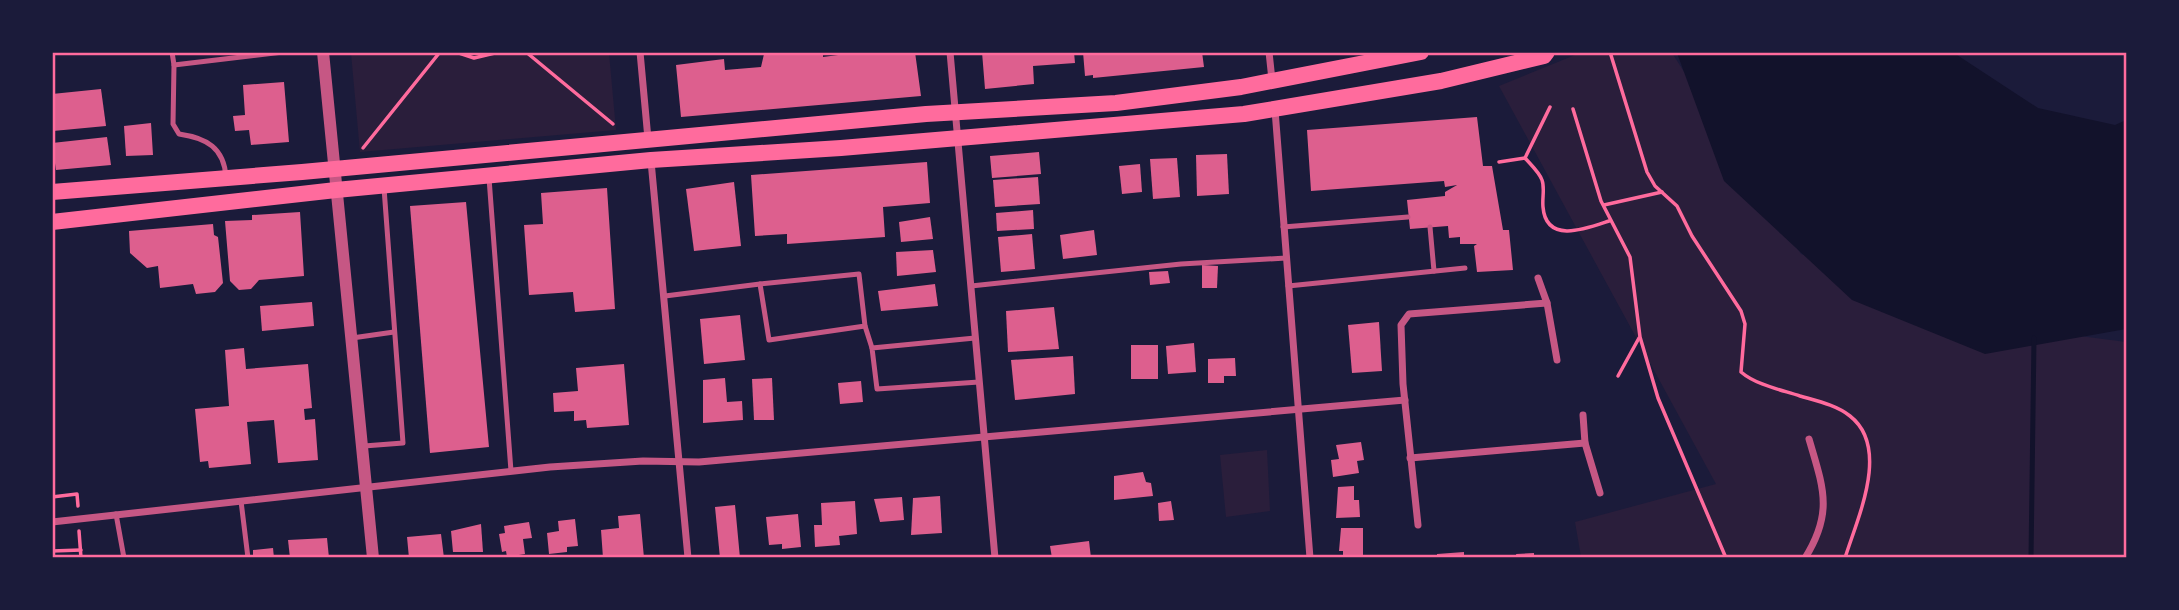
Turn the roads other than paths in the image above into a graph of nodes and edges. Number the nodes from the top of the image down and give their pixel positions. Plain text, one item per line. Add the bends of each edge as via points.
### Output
1 (172, 52) edge
2 (283, 52) edge
3 (323, 52) edge
4 (640, 52) edge
5 (950, 52) edge
6 (1269, 52) edge
7 (1421, 52) edge
8 (1547, 52) edge
9 (174, 65) junction
10 (1272, 80) junction
11 (1275, 109) junction
12 (956, 113) junction
13 (958, 136) junction
14 (648, 139) junction
15 (651, 160) junction
16 (334, 169) junction
17 (489, 175) junction
18 (226, 177) junction
19 (384, 185) junction
20 (336, 190) junction
21 (52, 192) edge
22 (1408, 216) dead end
23 (52, 222) edge
24 (1283, 227) junction
25 (1430, 227) dead end
26 (1286, 258) junction
27 (1465, 268) dead end
28 (1434, 271) junction
29 (1538, 278) dead end
30 (760, 284) junction
31 (971, 286) junction
32 (1288, 286) junction
33 (665, 296) junction
34 (1547, 303) junction
35 (865, 326) junction
36 (394, 332) junction
37 (351, 338) junction
38 (975, 338) junction
39 (872, 348) junction
40 (1557, 360) dead end
41 (979, 382) junction
42 (1405, 400) junction
43 (1297, 408) junction
44 (1583, 415) dead end
45 (984, 436) junction
46 (1809, 439) dead end
47 (1585, 443) junction
48 (363, 446) junction
49 (1410, 458) junction
50 (678, 462) junction
51 (511, 471) junction
52 (367, 487) junction
53 (1600, 493) dead end
54 (241, 501) junction
55 (116, 514) junction
56 (52, 522) edge
57 (1418, 525) dead end
58 (124, 558) edge
59 (248, 558) edge
60 (373, 558) edge
61 (688, 558) edge
62 (995, 558) edge
63 (1310, 558) edge
64 (1805, 558) edge

1 - 9 lane
2 - 9 lane
3 - 16 street
4 - 14 street
5 - 12 street
6 - 10 street
7 - 10 main road
8 - 11 main road via 1441,81
9 - 18 lane via 173,124 179,134 200,137 216,147
10 - 12 main road via 1116,103
11 - 13 main road
11 - 24 street
12 - 13 street
12 - 14 main road
13 - 15 main road
13 - 31 street
14 - 16 main road
15 - 17 main road
15 - 33 street
16 - 18 main road
16 - 20 street
17 - 19 main road
17 - 51 lane
18 - 21 main road
19 - 20 main road
19 - 36 lane
20 - 23 main road
20 - 37 street
22 - 24 lane
24 - 26 street
25 - 28 lane
26 - 31 lane
26 - 32 street
27 - 28 lane
28 - 32 lane
29 - 34 street
30 - 33 lane
30 - 35 lane via 859,274
30 - 35 lane via 769,340
31 - 38 street
32 - 43 street
33 - 50 street
34 - 40 street
34 - 42 street via 1409,314 1401,325
35 - 39 lane
36 - 37 lane
36 - 48 lane via 403,443
37 - 48 street
38 - 39 lane
38 - 41 street
39 - 41 lane via 877,389
41 - 45 street
42 - 43 street
42 - 49 street
43 - 45 street
43 - 63 street
44 - 47 street
45 - 50 street
45 - 62 street
46 - 64 street via 1825,494 1818,537
47 - 49 street
47 - 53 street
48 - 52 street
49 - 57 street
50 - 51 street
50 - 61 street
51 - 52 street
52 - 54 street
52 - 60 street
54 - 55 street
54 - 59 lane
55 - 56 street
55 - 58 lane

